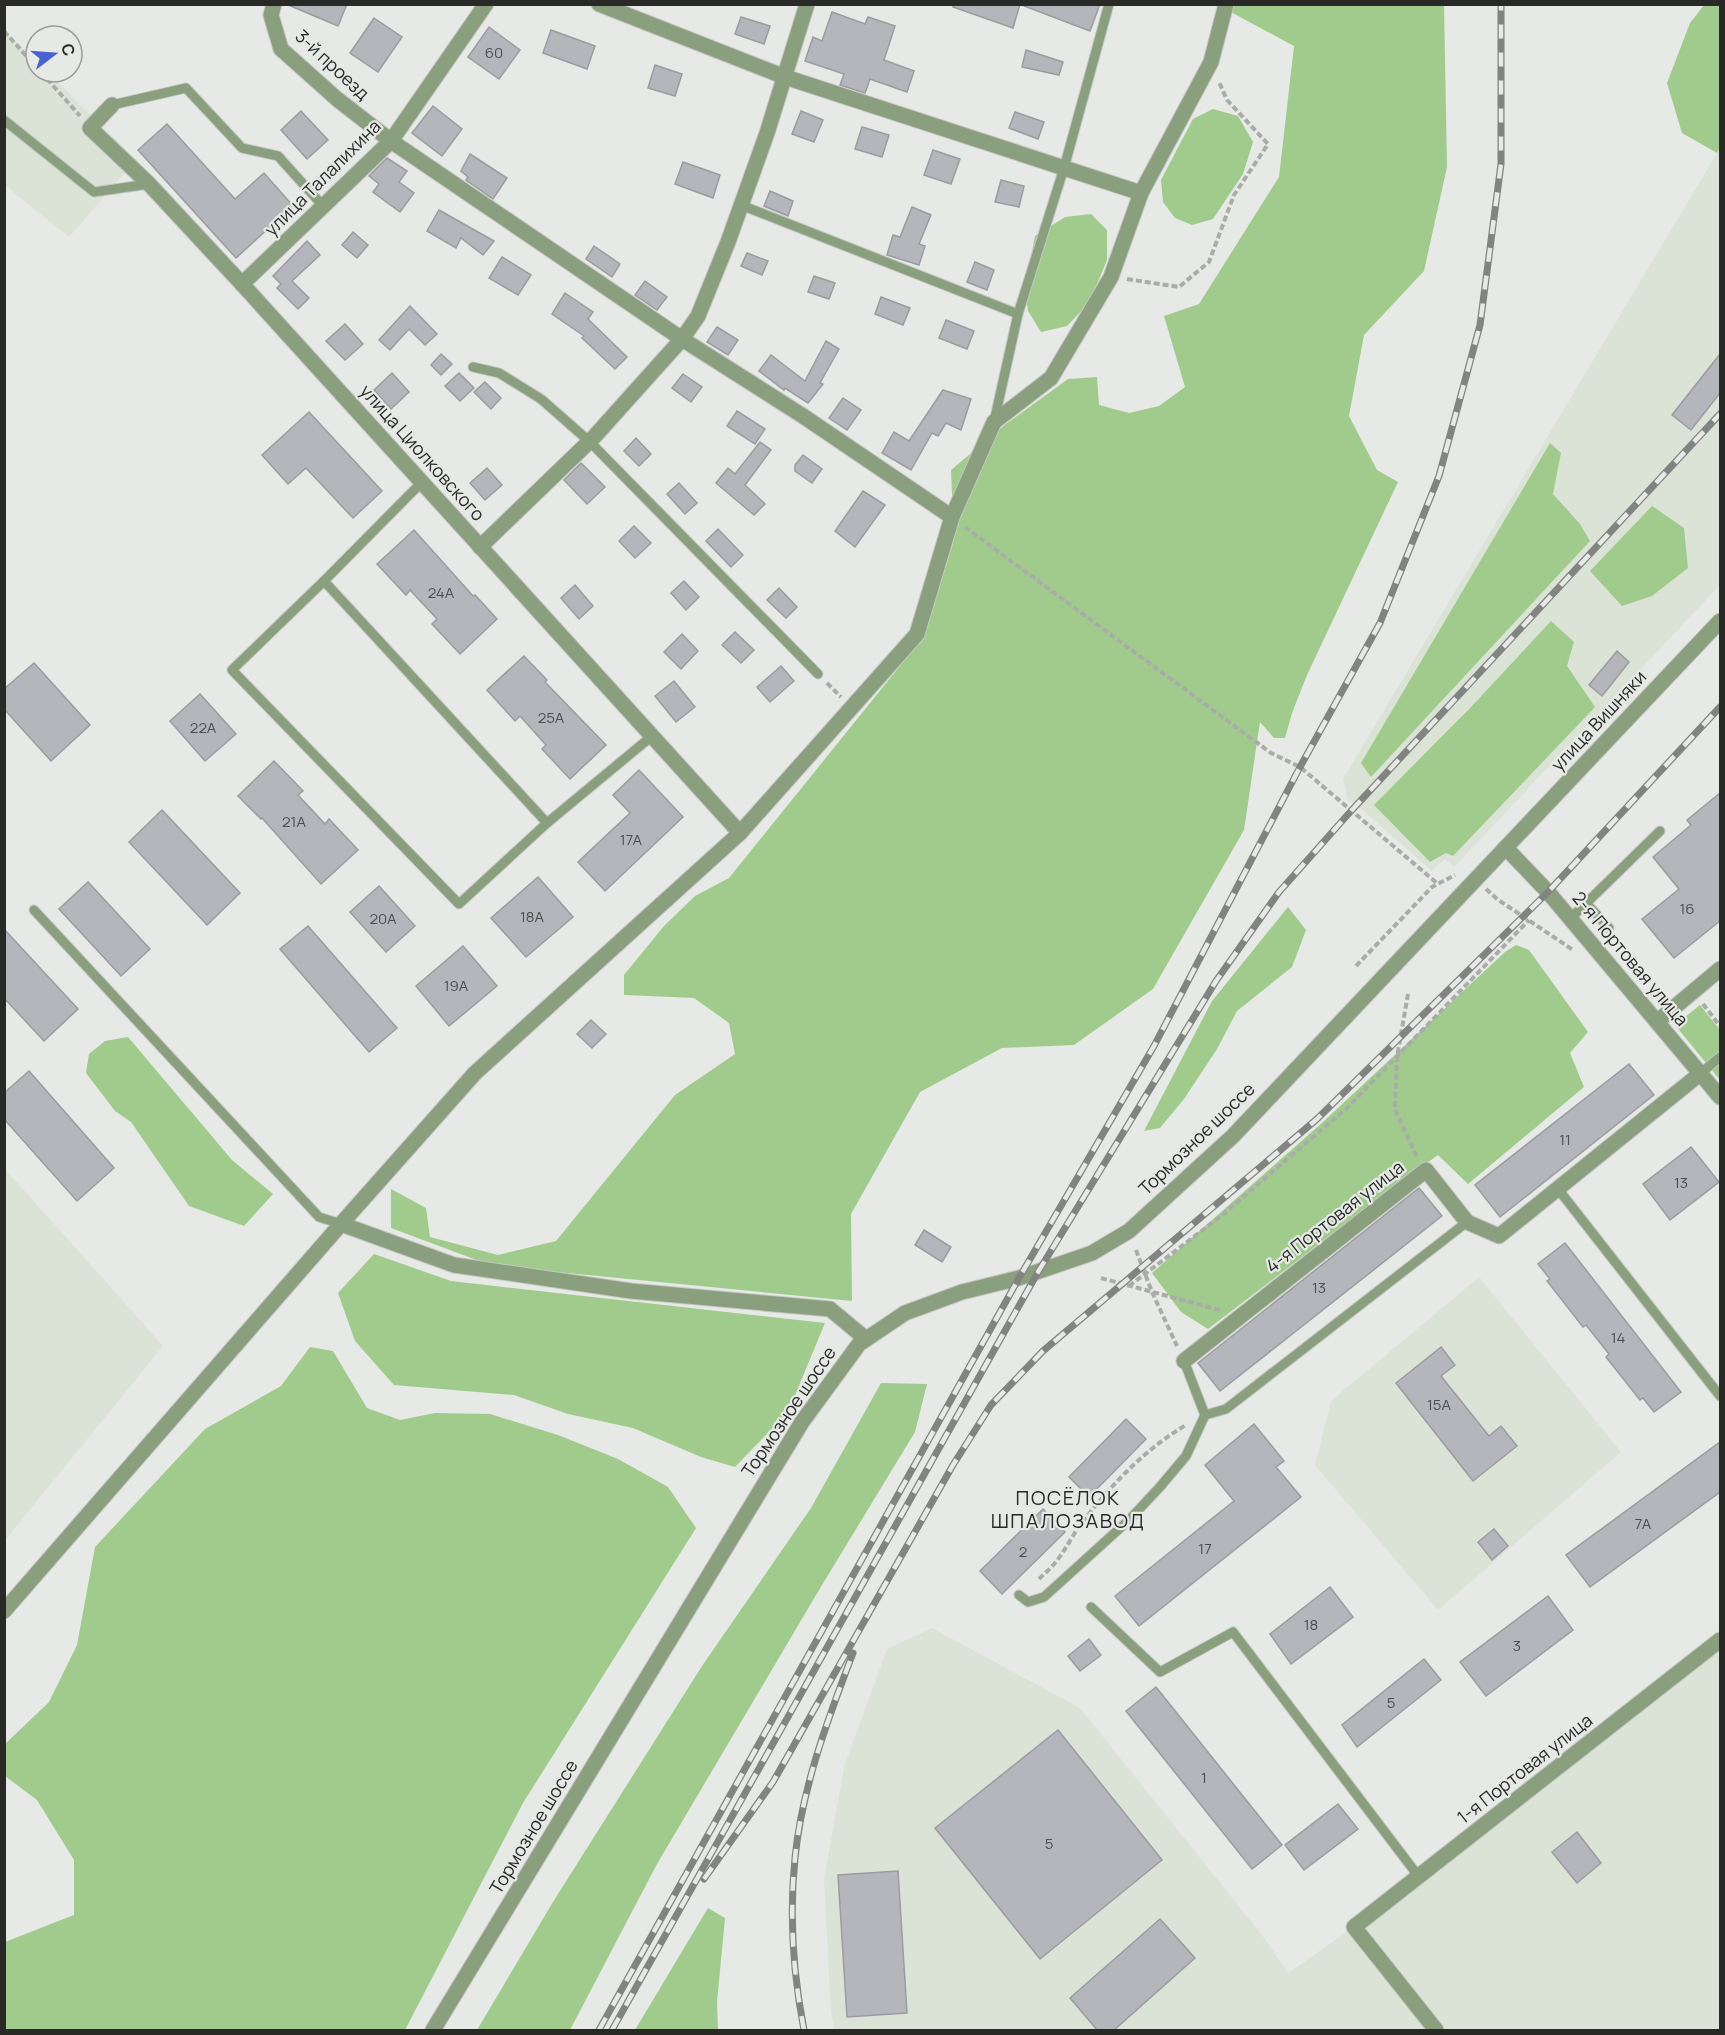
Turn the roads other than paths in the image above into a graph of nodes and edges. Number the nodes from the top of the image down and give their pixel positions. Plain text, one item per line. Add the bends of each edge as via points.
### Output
1 (274, 4) edge
2 (486, 4) edge
3 (599, 4) edge
4 (807, 4) edge
5 (1109, 4) edge
6 (1226, 4) edge
7 (785, 77) junction
8 (112, 105) joint
9 (4, 120) edge
10 (391, 141) junction
11 (1064, 168) junction
12 (149, 184) junction
13 (1141, 193) junction
14 (741, 205) junction
15 (323, 206) junction
16 (242, 284) junction
17 (1018, 314) junction
18 (682, 339) junction
19 (473, 368) dead end
20 (994, 422) junction
21 (590, 442) junction
22 (422, 482) junction
23 (952, 517) junction
24 (480, 547) junction
25 (324, 581) junction
26 (1720, 621) edge
27 (818, 674) road end
28 (652, 736) junction
29 (547, 823) junction
30 (1660, 831) dead end
31 (740, 833) junction
32 (1506, 848) junction
33 (1586, 903) junction
34 (34, 910) dead end
35 (1571, 918) junction
36 (1609, 928) dead end
37 (1720, 969) edge
38 (1658, 1021) junction
39 (1720, 1057) edge
40 (1701, 1073) junction
41 (1720, 1097) edge
42 (1558, 1189) junction
43 (1467, 1222) junction
44 (341, 1224) junction
45 (866, 1339) junction
46 (1184, 1361) joint
47 (1720, 1396) edge
48 (1205, 1415) junction
49 (1018, 1595) dead end
50 (1091, 1607) dead end
51 (4, 1611) edge
52 (1720, 1640) edge
53 (1419, 1877) junction
54 (433, 2031) edge
55 (1436, 2031) edge

1 - 10 street, 3-й проезд via 271,15 281,49
2 - 10 street, улица Талалихина
3 - 7 street
4 - 7 street
5 - 11 lane
6 - 13 street via 1211,62
7 - 11 street
7 - 14 street
8 - 12 street, улица Циолковского via 90,128
8 - 15 lane via 186,88 242,148 278,156
9 - 12 lane via 94,192
10 - 15 street, улица Талалихина
10 - 18 street, 3-й проезд
11 - 13 street
11 - 17 lane
12 - 16 street, улица Циолковского
13 - 20 street via 1111,276 1051,378
14 - 17 lane
14 - 18 street via 698,316
15 - 16 street, улица Талалихина
16 - 22 street, улица Циолковского
17 - 20 lane
18 - 21 street
18 - 23 street, 3-й проезд
19 - 21 lane via 500,373 542,399
20 - 23 street
21 - 24 street
21 - 27 lane
22 - 24 street, улица Циолковского
22 - 25 lane
23 - 31 street via 917,634
24 - 28 street, улица Циолковского
25 - 29 lane
25 - 29 lane via 232,670 459,904
26 - 32 street, улица Вишняки
28 - 29 lane
28 - 31 street, улица Циолковского
30 - 33 lane
31 - 44 street via 475,1073
32 - 35 street, 2-я Портовая улица
32 - 45 street, Тормозное шоссе via 1233,1136 1129,1231 1092,1253 905,1313
33 - 35 lane
33 - 36 lane
34 - 44 lane via 319,1218
35 - 38 street, 2-я Портовая улица
37 - 38 street
38 - 40 street, 2-я Портовая улица
39 - 40 lane
40 - 41 street, 2-я Портовая улица
40 - 42 street, 4-я Портовая улица
42 - 43 street, 4-я Портовая улица via 1499,1236
42 - 47 lane
43 - 46 street, 4-я Портовая улица via 1426,1170
43 - 48 lane via 1226,1409
44 - 45 street via 454,1265 631,1291 830,1309
44 - 51 street
45 - 54 street, Тормозное шоссе via 802,1422
46 - 48 lane
48 - 49 lane via 1186,1456 1129,1520 1044,1597 1028,1602
50 - 53 lane via 1160,1672 1233,1632
52 - 53 street, 1-я Портовая улица
53 - 55 street, 1-я Портовая улица via 1354,1928

